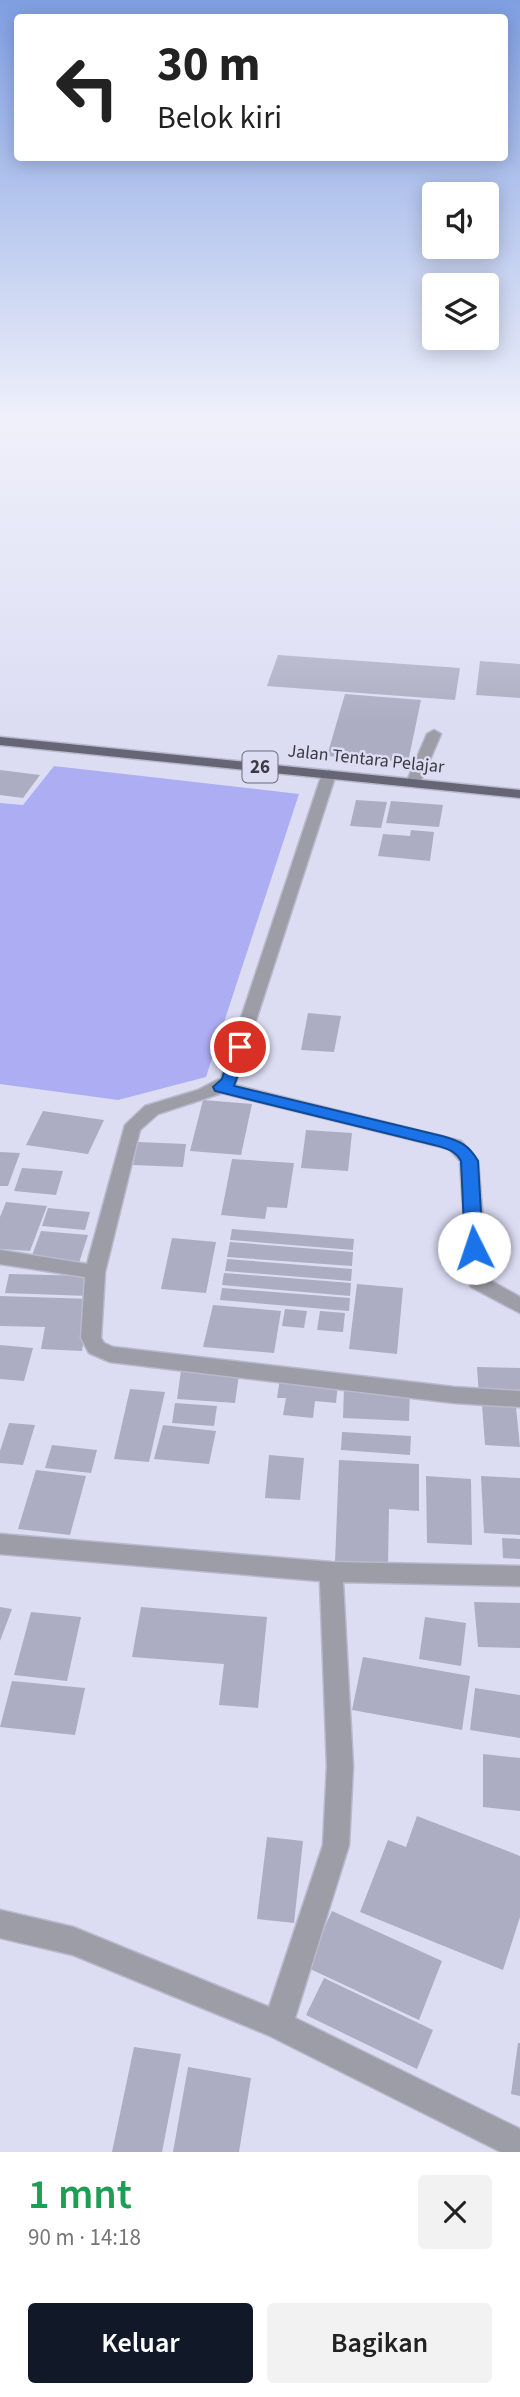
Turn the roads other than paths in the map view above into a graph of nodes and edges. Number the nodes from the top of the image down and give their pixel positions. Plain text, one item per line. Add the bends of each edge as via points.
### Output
1 (434, 734) dead end
2 (0, 741) edge
3 (329, 774) junction
4 (414, 783) junction
5 (520, 794) edge
6 (221, 1087) junction
7 (0, 1257) edge
8 (95, 1272) junction
9 (520, 1306) edge
10 (520, 1399) edge
11 (0, 1544) edge
12 (331, 1572) junction
13 (520, 1576) edge
14 (0, 1924) edge
15 (278, 2025) junction
16 (520, 2145) edge

1 - 4 street
2 - 3 main road, Jalan Tentara Pelajar / 26
3 - 4 main road, Jalan Tentara Pelajar / 26
3 - 6 street via 229,1081
4 - 5 main road, Jalan Tentara Pelajar / 26
6 - 8 street via 159,1105 138,1118 131,1129
6 - 9 street via 454,1145 469,1161 478,1282
7 - 8 street
8 - 10 street via 91,1338 96,1348 110,1354
11 - 12 street
12 - 13 street
12 - 15 street via 340,1766 336,1845
14 - 15 street via 73,1941
15 - 16 street

